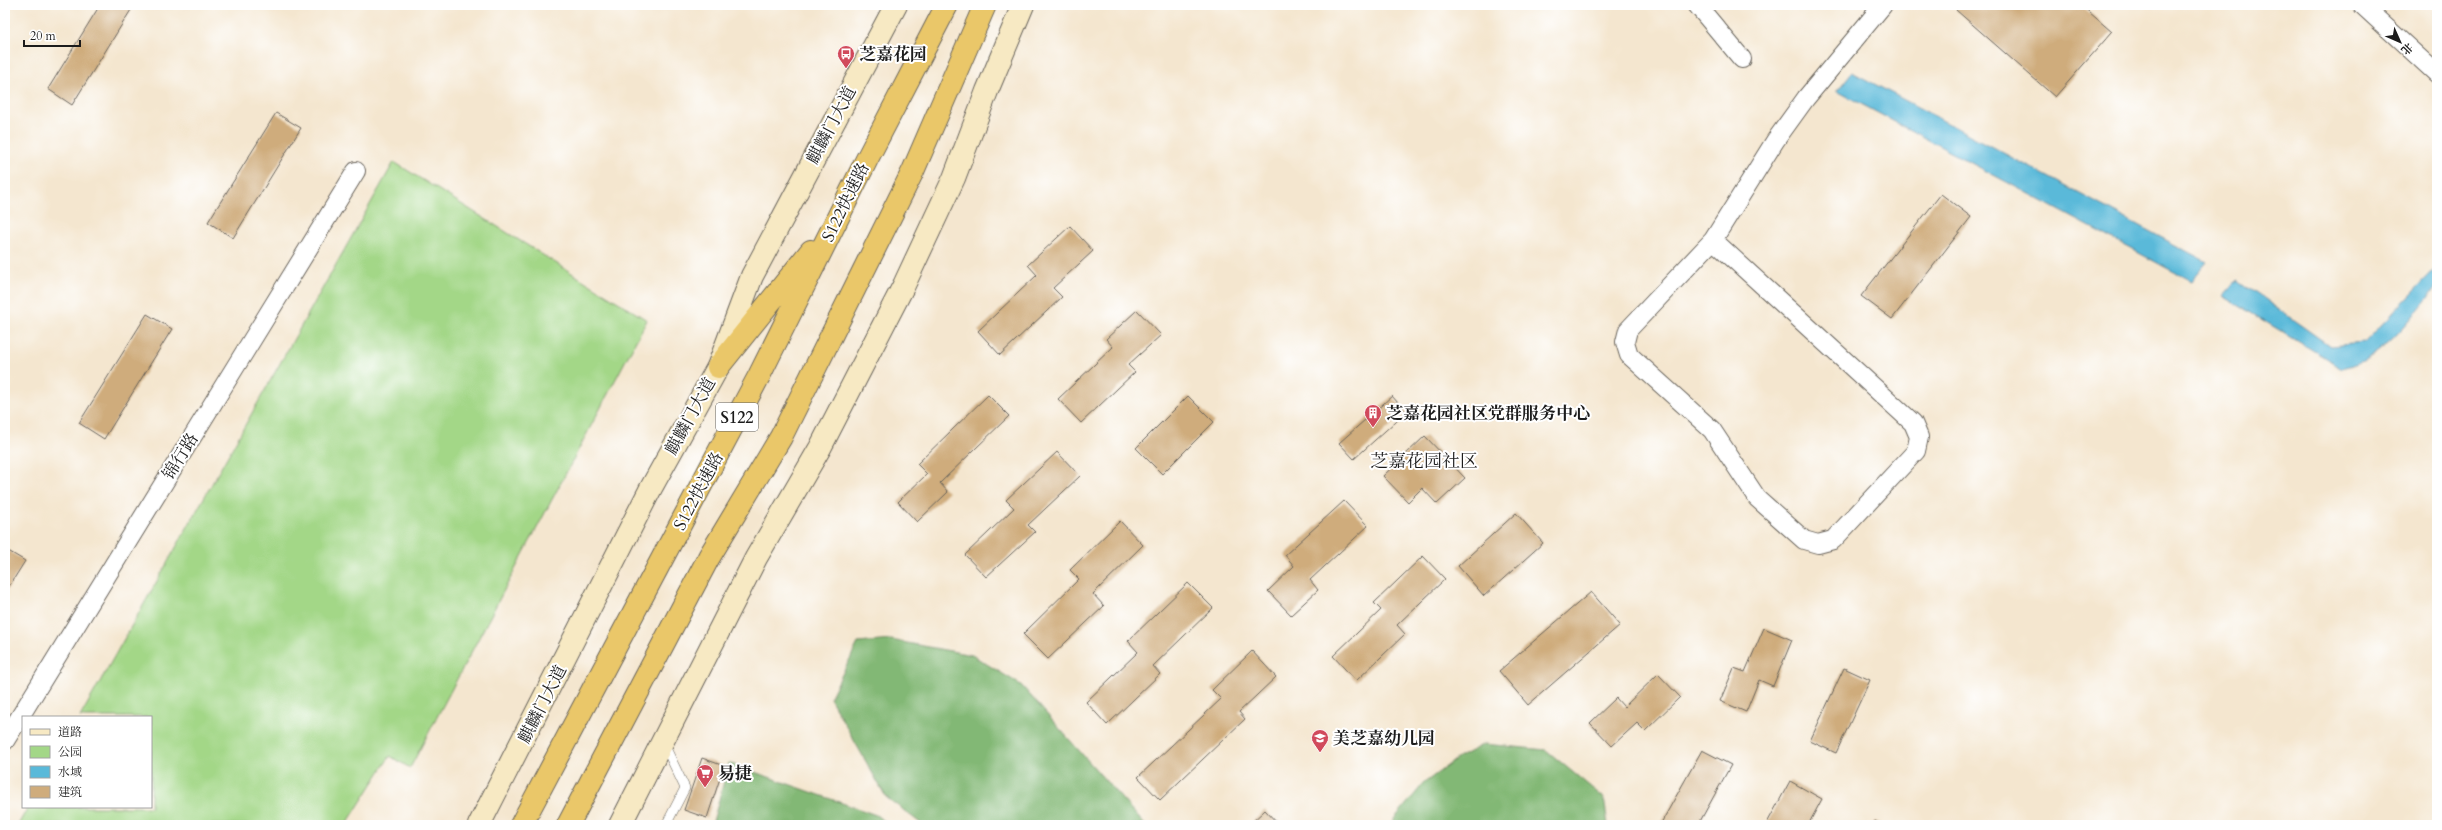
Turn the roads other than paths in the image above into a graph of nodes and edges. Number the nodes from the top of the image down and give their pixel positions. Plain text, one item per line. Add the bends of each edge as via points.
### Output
1 (896, 5) edge
2 (947, 5) edge
3 (1023, 5) edge
4 (1697, 5) edge
5 (1883, 5) edge
6 (2362, 5) edge
7 (981, 12) edge
8 (1742, 59) dead end
9 (2436, 74) edge
10 (356, 171) dead end
11 (838, 217) junction
12 (1713, 240) junction
13 (718, 367) junction
14 (5, 741) edge
15 (664, 743) junction
16 (479, 825) edge
17 (521, 825) edge
18 (568, 825) edge
19 (620, 825) edge
20 (666, 825) edge

1 - 13 street, 麒麟门大道 via 752,276
2 - 11 highway, S122快速路 / S122
3 - 15 street via 954,178 904,285 820,448 756,558
4 - 8 street
5 - 12 street via 1806,98 1775,141
6 - 9 street
7 - 18 highway, S122 via 913,171 781,437 709,557
10 - 14 street, 锦行路
11 - 13 highway
11 - 17 highway, S122快速路 / S122 via 759,376
12 - 12 street via 1628,330 1625,342 1629,355 1712,430 1757,498 1792,530 1804,540 1818,544 1833,540 1916,451 1920,437 1913,423
13 - 16 street, 麒麟门大道 via 651,488
15 - 19 street
15 - 20 lane via 685,788

